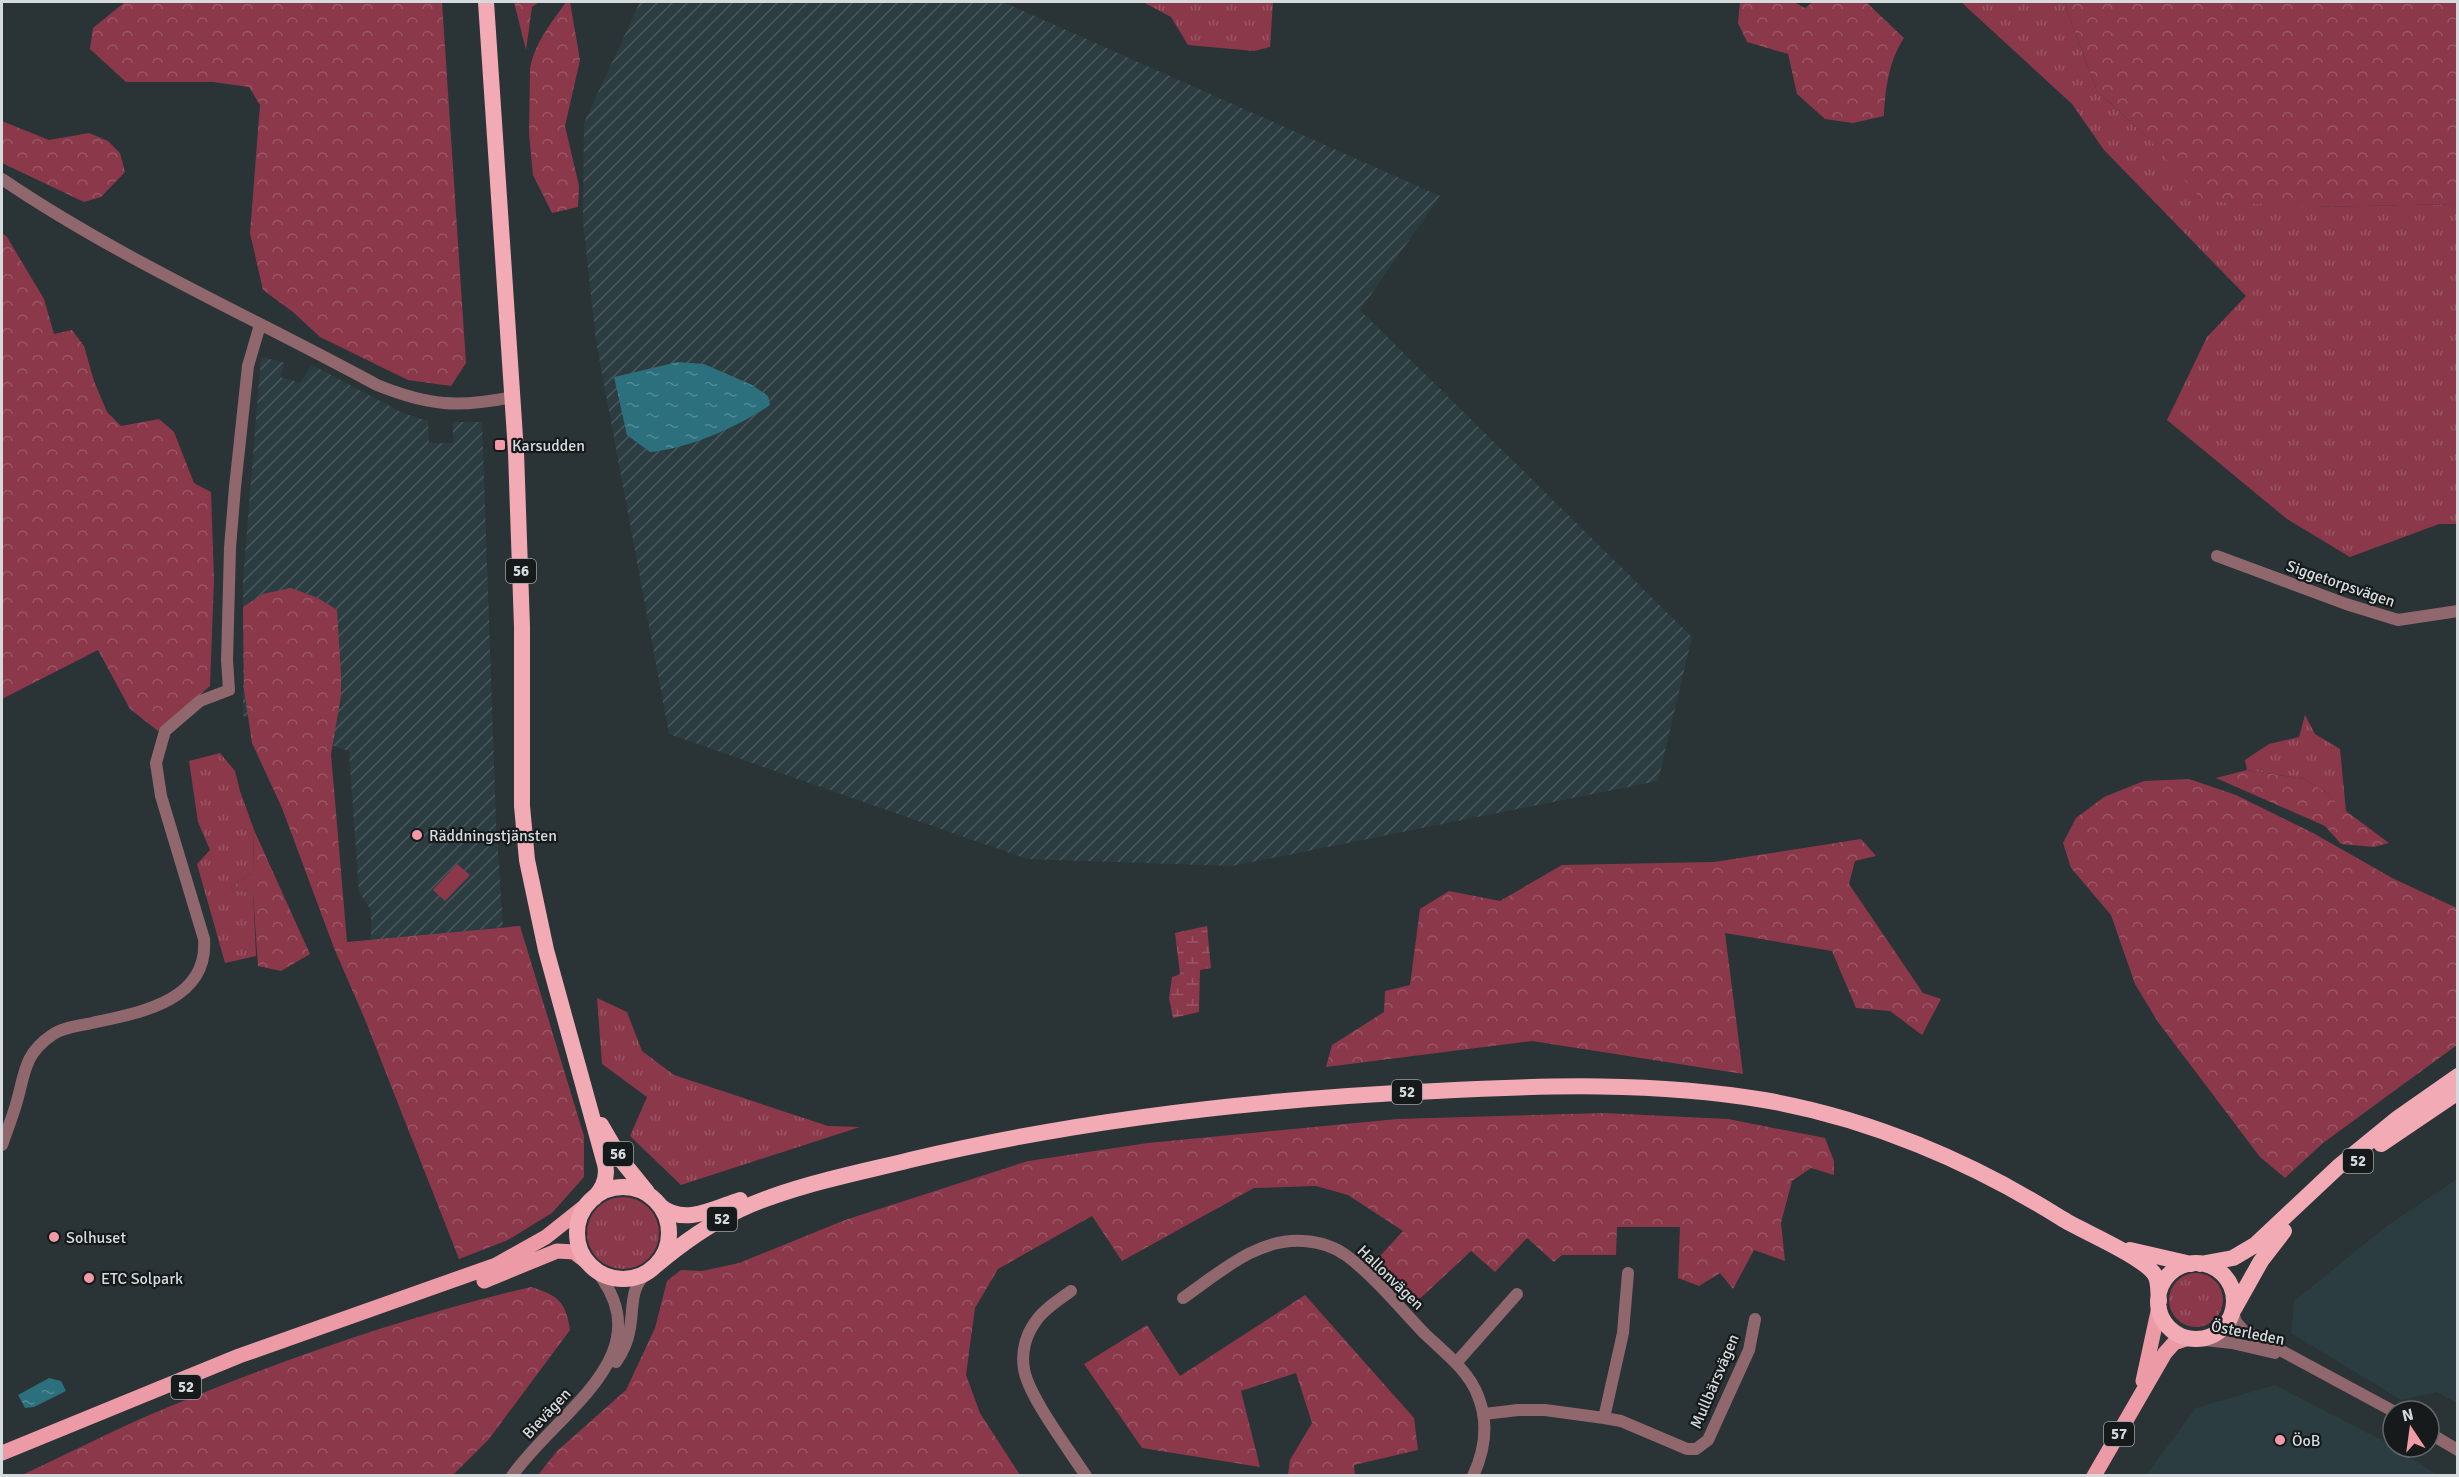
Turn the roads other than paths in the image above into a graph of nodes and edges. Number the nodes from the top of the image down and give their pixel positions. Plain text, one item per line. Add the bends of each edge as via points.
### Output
1 (486, 2) edge
2 (2, 179) edge
3 (260, 326) junction
4 (513, 397) junction
5 (2217, 556) dead end
6 (2457, 611) edge
7 (2457, 1076) edge
8 (2457, 1092) edge
9 (588, 1103) junction
10 (2, 1145) edge
11 (799, 1187) junction
12 (592, 1200) junction
13 (657, 1203) junction
14 (2111, 1245) junction
15 (2195, 1264) junction
16 (590, 1265) junction
17 (651, 1269) junction
18 (1628, 1273) dead end
19 (1071, 1291) dead end
20 (1517, 1294) dead end
21 (1183, 1298) dead end
22 (2159, 1304) junction
23 (2233, 1310) junction
24 (1755, 1319) dead end
25 (2192, 1339) junction
26 (2293, 1358) junction
27 (1456, 1363) junction
28 (604, 1373) junction
29 (2141, 1391) junction
30 (2381, 1406) edge
31 (1484, 1414) junction
32 (1604, 1418) junction
33 (2441, 1440) edge
34 (2457, 1450) edge
35 (2, 1453) edge
36 (2, 1463) edge
37 (512, 1476) edge
38 (1086, 1476) edge
39 (1473, 1476) edge
40 (2094, 1476) edge

1 - 4 highway, 56
2 - 3 street via 68,222
3 - 4 street via 408,398 455,405
3 - 10 street via 248,366 235,487 229,582 229,690 200,701 165,731 156,763 161,796 204,939 203,963 194,980 171,999 116,1018 59,1031 46,1041 25,1066
4 - 9 highway, 56 via 520,546 522,806 527,860 540,927
5 - 6 street, Siggetorpsvägen via 2398,620
7 - 15 highway, 52 via 2369,1141 2255,1245 2233,1258
8 - 23 highway, 52 via 2364,1157 2302,1210 2260,1260
9 - 12 highway, 56 via 607,1170 604,1186
9 - 13 highway, 56 via 622,1161
11 - 13 highway, 52 via 781,1188 691,1216 675,1216
11 - 14 highway, 52 via 987,1142 1118,1120 1385,1093 1628,1087 1768,1101 1901,1138 1980,1172
11 - 17 highway, 52 via 717,1221
12 - 13 highway, 52 via 609,1190 625,1188 641,1191
12 - 16 highway via 580,1217 577,1232 580,1248
12 - 35 main road, 52 via 546,1238 496,1265 239,1356
13 - 17 highway via 667,1221 669,1237 664,1254
14 - 15 highway, 52
14 - 22 highway, 52 via 2152,1271 2158,1283
15 - 22 highway, 52 via 2177,1268 2166,1278
15 - 23 highway, 52 via 2216,1269 2226,1278 2234,1296
16 - 17 highway, 52 via 605,1276 621,1279 634,1278
16 - 28 street, Bievägen via 610,1291 618,1319 616,1347
16 - 36 main road, 52 via 574,1252 548,1254 236,1367
17 - 28 street, Bievägen via 633,1293 625,1347
18 - 32 street via 1623,1333
19 - 38 street via 1036,1320 1027,1336 1023,1368 1035,1396
20 - 27 street
21 - 27 street, Hallonvägen via 1256,1250 1285,1242 1320,1243 1360,1267
22 - 25 highway, 52 via 2170,1329
22 - 29 main road, 57
23 - 25 highway, 52 via 2218,1333
23 - 26 street, Österleden via 2243,1330
24 - 32 street, Mullbärsvägen via 1749,1350 1702,1446 1687,1449
25 - 26 street, Österleden via 2232,1343
25 - 29 main road, 57 via 2169,1348
26 - 30 street, Österleden
27 - 31 street, Hallonvägen via 1478,1394
28 - 37 street, Bievägen
29 - 40 main road, 57
31 - 32 street via 1545,1410
31 - 39 street, Hallonvägen via 1484,1447
33 - 34 street

